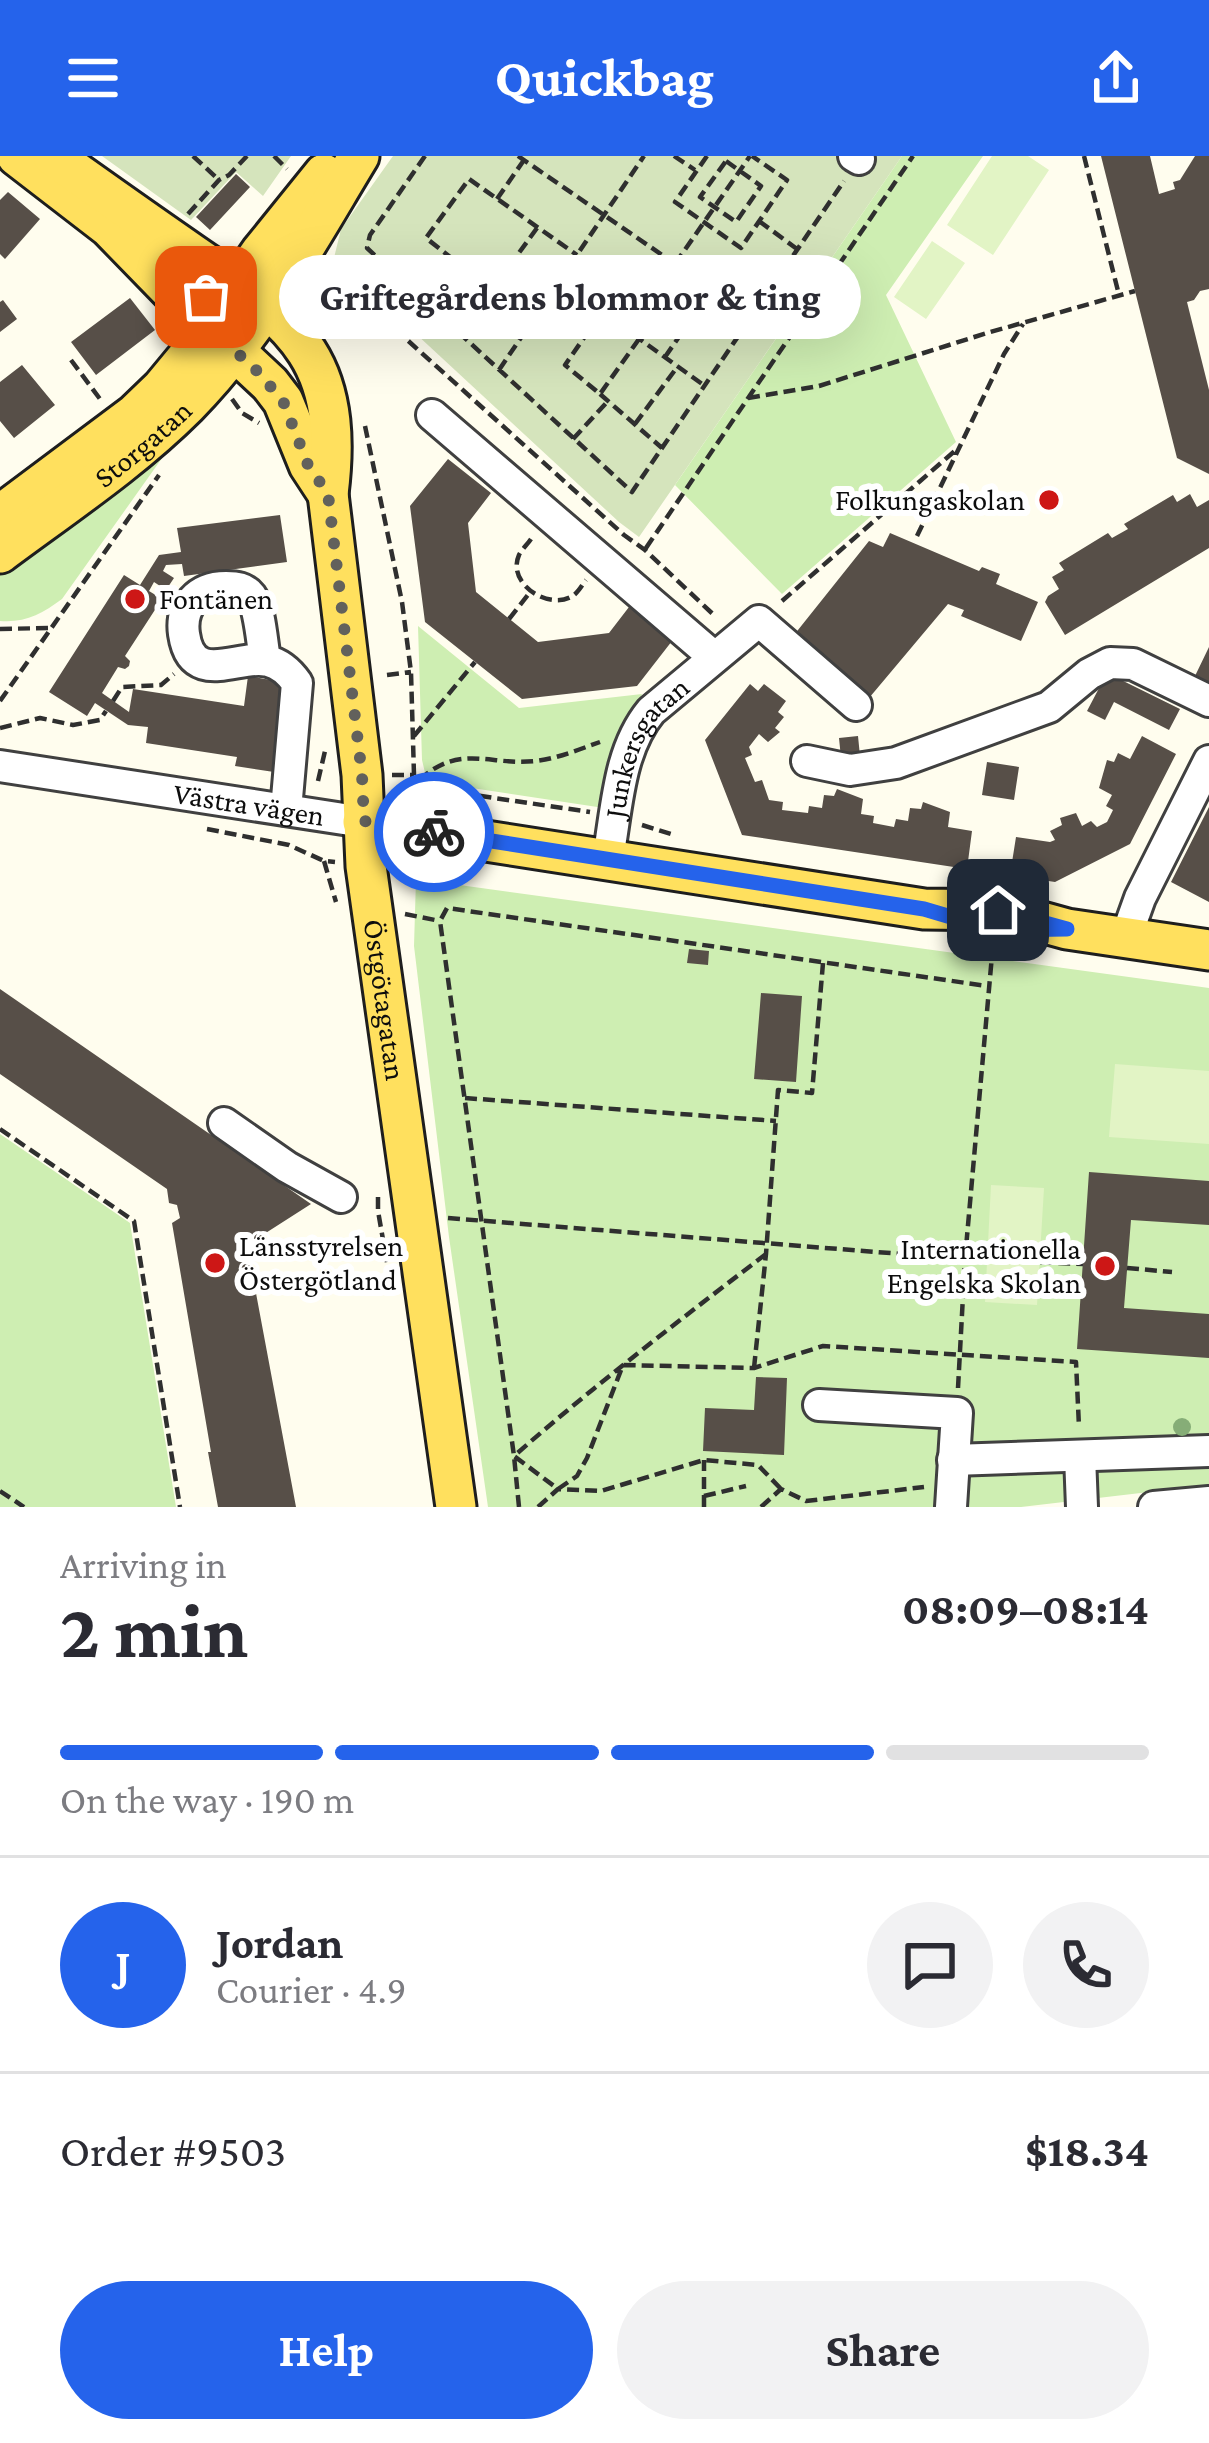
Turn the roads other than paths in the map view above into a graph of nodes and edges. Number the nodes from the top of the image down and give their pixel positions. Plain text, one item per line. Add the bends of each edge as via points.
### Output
1 (16, 156) edge
2 (53, 156) edge
3 (339, 156) edge
4 (359, 156) edge
5 (232, 327) junction
6 (432, 415) dead end
7 (328, 494) junction
8 (0, 515) edge
9 (0, 554) edge
10 (737, 639) junction
11 (265, 659) junction
12 (1209, 700) edge
13 (856, 705) dead end
14 (1209, 760) edge
15 (807, 761) dead end
16 (0, 766) edge
17 (298, 812) junction
18 (364, 821) junction
19 (608, 858) junction
20 (924, 909) junction
21 (1067, 929) junction
22 (1126, 937) junction
23 (1209, 950) edge
24 (224, 1123) dead end
25 (340, 1198) dead end
26 (819, 1405) dead end
27 (1209, 1451) edge
28 (1080, 1456) junction
29 (952, 1484) edge
30 (1209, 1502) edge
31 (456, 1507) edge
32 (1082, 1507) edge
33 (1154, 1507) edge

1 - 5 main road
2 - 5 main road
3 - 5 main road
4 - 5 main road
5 - 7 main road, Östgötagatan via 283,401
5 - 7 main road, Östgötagatan via 290,331 310,357 346,426
5 - 8 main road, Storgatan via 186,359 135,414
5 - 9 main road, Storgatan via 157,434
6 - 10 street via 601,561
7 - 18 main road, Östgötagatan
10 - 13 street
10 - 19 street, Junkersgatan via 639,726
11 - 11 street via 254,598 228,587 196,595 182,621 194,658 218,666
11 - 17 street via 297,683
12 - 15 street via 1132,664 1110,663 1049,707 896,763 850,770
14 - 22 street
16 - 17 street, Västra vägen
17 - 18 street, Västra vägen
18 - 19 main road, Västra vägen
18 - 31 main road, Östgötagatan
19 - 20 main road, Västra vägen
20 - 21 main road, Västra vägen via 998,910
20 - 21 main road, Västra vägen via 995,930
21 - 22 main road, Västra vägen
22 - 23 main road, Västra vägen
24 - 25 street
26 - 29 street via 957,1413
27 - 28 street
28 - 29 street
28 - 32 street
30 - 33 street

